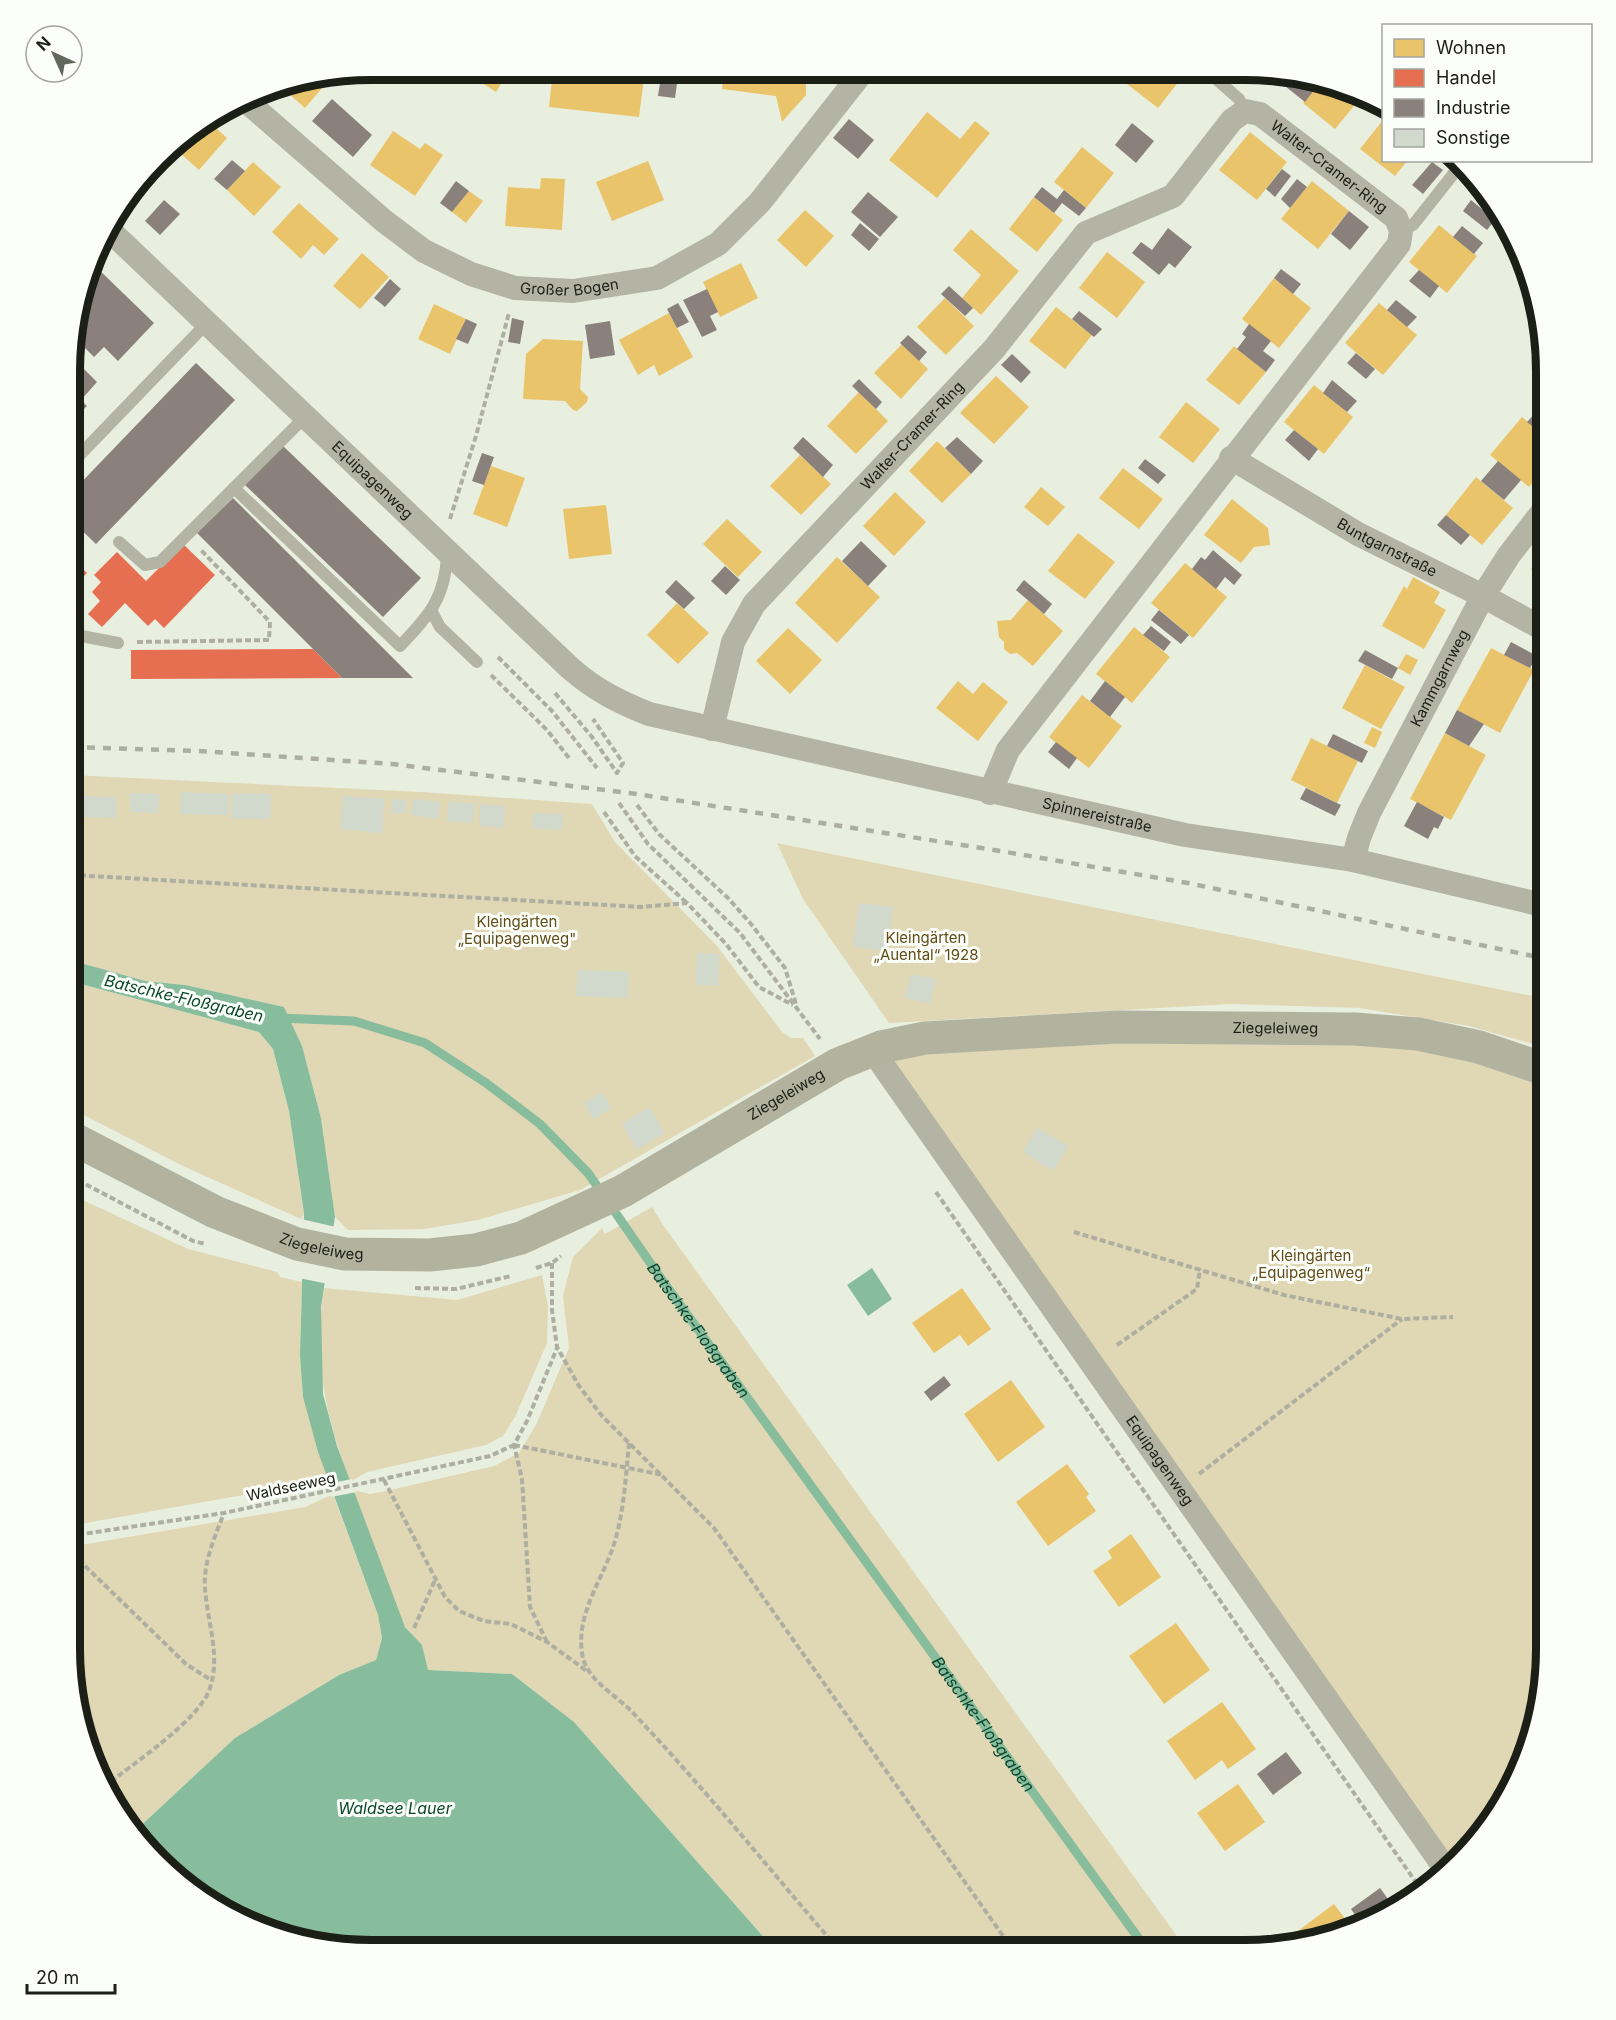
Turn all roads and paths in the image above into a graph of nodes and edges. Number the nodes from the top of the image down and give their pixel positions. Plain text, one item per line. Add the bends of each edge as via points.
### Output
1 (856, 80) edge
2 (1217, 80) edge
3 (251, 106) edge
4 (1245, 111) junction
5 (1456, 170) edge
6 (1401, 231) junction
7 (114, 235) edge
8 (515, 288) junction
9 (207, 323) junction
10 (305, 417) junction
11 (80, 455) edge
12 (1231, 458) junction
13 (234, 488) junction
14 (1536, 520) edge
15 (186, 535) junction
16 (447, 539) junction
17 (119, 543) dead end
18 (1483, 596) junction
19 (431, 610) junction
20 (1536, 625) edge
21 (80, 636) edge
22 (118, 643) joint
23 (489, 649) dead end
24 (477, 662) joint
25 (547, 685) dead end
26 (649, 714) joint
27 (712, 729) junction
28 (602, 732) dead end
29 (569, 758) dead end
30 (597, 768) dead end
31 (990, 793) junction
32 (619, 803) dead end
33 (637, 806) dead end
34 (604, 812) dead end
35 (1353, 860) junction
36 (80, 876) edge
37 (687, 903) junction
38 (1536, 903) edge
39 (797, 1007) junction
40 (881, 1047) junction
41 (827, 1048) dead end
42 (1536, 1066) edge
43 (80, 1142) edge
44 (933, 1188) dead end
45 (1074, 1232) dead end
46 (552, 1263) dead end
47 (1200, 1269) junction
48 (1453, 1317) dead end
49 (1402, 1319) junction
50 (1117, 1345) dead end
51 (557, 1347) junction
52 (629, 1442) junction
53 (514, 1445) junction
54 (627, 1470) junction
55 (664, 1475) junction
56 (384, 1480) junction
57 (1179, 1488) junction
58 (224, 1513) junction
59 (80, 1534) edge
60 (80, 1562) edge
61 (435, 1580) junction
62 (414, 1628) dead end
63 (547, 1642) junction
64 (588, 1672) junction
65 (211, 1680) junction
66 (112, 1781) edge
67 (1442, 1864) edge
68 (1417, 1884) edge
69 (830, 1940) edge
70 (1006, 1940) edge

1 - 8 street, Großer Bogen via 760,202 718,244 657,278 573,291
2 - 4 lane via 1239,99
3 - 8 street, Großer Bogen via 424,251 471,274
4 - 6 street, Walter-Cramer-Ring via 1269,120 1395,218
4 - 27 street, Walter-Cramer-Ring via 1232,120 1173,196 1086,233 994,349 754,604 733,642
5 - 6 lane via 1413,225
6 - 12 street via 1399,244
7 - 9 street, Equipagenweg
8 - 16 path
9 - 10 street, Equipagenweg
9 - 11 lane
10 - 13 lane
10 - 16 street, Equipagenweg
12 - 18 street, Buntgarnstraße via 1358,534
12 - 31 street via 1008,750
13 - 15 lane
13 - 19 lane via 400,646
14 - 18 street, Kammgarnweg
15 - 17 lane via 160,562 145,565
15 - 22 path via 270,622 269,640
16 - 19 lane via 446,579
16 - 26 street, Equipagenweg via 592,687
18 - 20 street, Buntgarnstraße
18 - 35 street, Kammgarnweg via 1370,813
19 - 24 lane via 440,627
21 - 22 lane
23 - 30 path via 552,711
24 - 29 path via 547,730
25 - 28 path via 617,773 623,763
26 - 27 street, Spinnereistraße
27 - 31 street, Spinnereistraße
31 - 35 street, Spinnereistraße via 1185,835
32 - 39 path via 648,843 740,933
33 - 39 path via 659,834 751,924 785,968
34 - 37 path via 636,856
35 - 38 street, Spinnereistraße
36 - 37 path via 641,908
37 - 39 path via 759,987
39 - 41 path
40 - 42 main road, Ziegeleiweg via 925,1038 1118,1027 1291,1026 1418,1034 1479,1047
40 - 43 main road, Ziegeleiweg via 838,1064 590,1208 522,1238 476,1250 408,1256 345,1254 297,1244 215,1212
40 - 57 street, Equipagenweg via 882,1064
44 - 68 path
45 - 47 path
46 - 51 path
47 - 49 path via 1284,1295
47 - 50 path via 1197,1289
48 - 49 path
49 - 57 path
51 - 52 path via 579,1386
51 - 53 path
52 - 54 path
52 - 55 path
53 - 54 path
53 - 56 path, Waldseeweg via 490,1456
53 - 63 path via 522,1479 530,1607
54 - 55 path
54 - 64 path via 615,1542 584,1622 582,1654
55 - 70 path via 721,1537
56 - 58 path, Waldseeweg
56 - 61 path
57 - 67 street, Equipagenweg
58 - 59 path, Waldseeweg
58 - 65 path via 211,1548 205,1586 216,1659
60 - 65 path via 186,1664
61 - 62 path
61 - 63 path via 459,1611 484,1621 511,1624
63 - 64 path
64 - 69 path via 633,1712
65 - 66 path via 210,1689 192,1716

